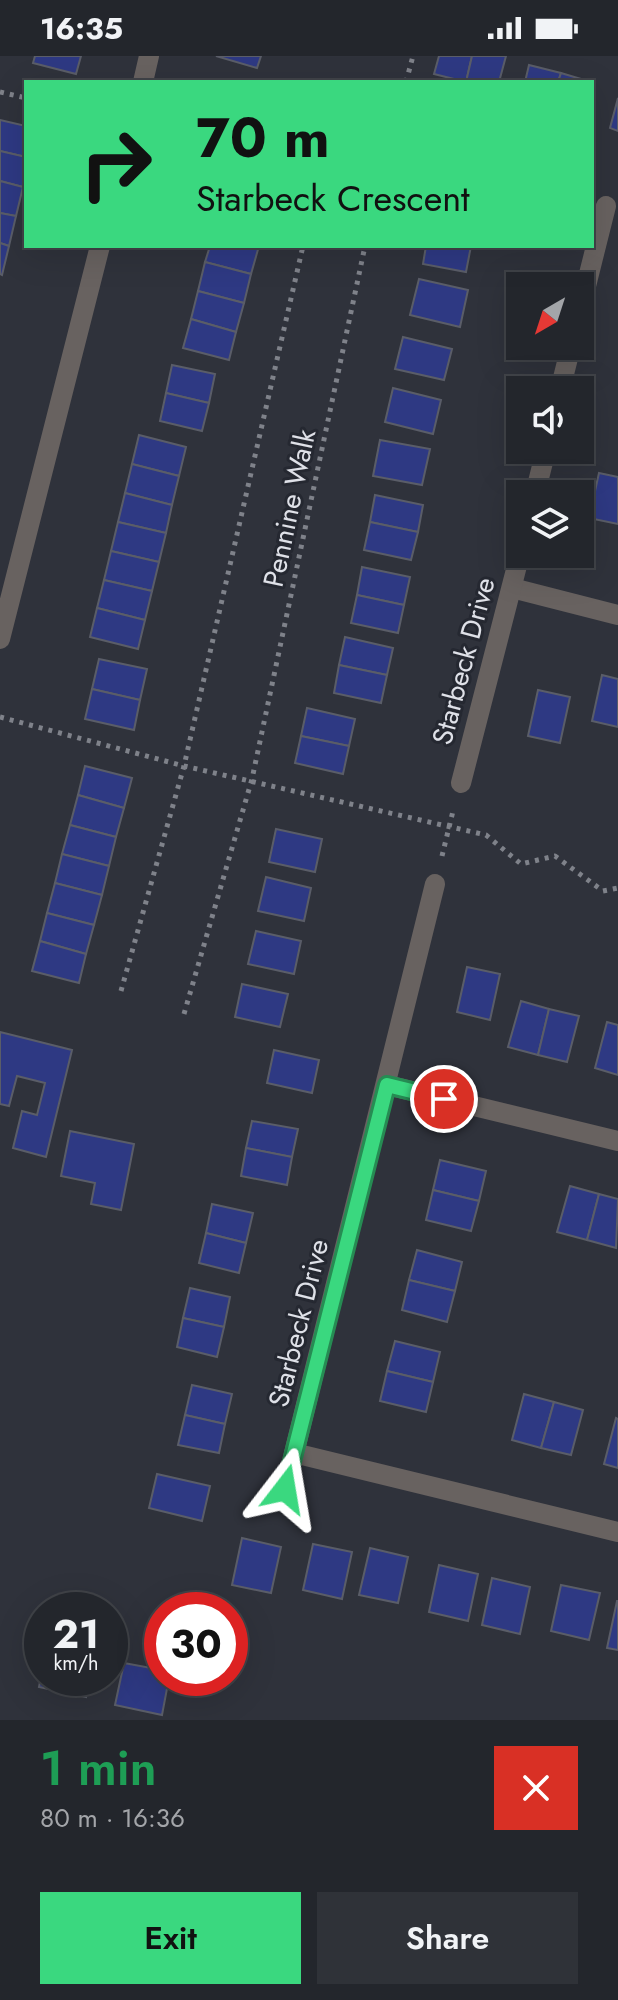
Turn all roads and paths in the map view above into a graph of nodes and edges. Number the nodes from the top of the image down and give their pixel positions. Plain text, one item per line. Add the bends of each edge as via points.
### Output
1 (149, 56) edge
2 (413, 56) edge
3 (143, 80) edge
4 (407, 80) edge
5 (0, 92) edge
6 (24, 98) edge
7 (605, 206) edge
8 (99, 248) edge
9 (303, 248) edge
10 (365, 248) edge
11 (589, 272) edge
12 (517, 568) edge
13 (512, 588) junction
14 (618, 615) edge
15 (0, 639) edge
16 (0, 717) edge
17 (184, 766) junction
18 (252, 779) junction
19 (461, 783) joint
20 (450, 826) junction
21 (435, 884) joint
22 (618, 888) edge
23 (121, 991) dead end
24 (184, 1014) dead end
25 (387, 1085) junction
26 (618, 1141) edge
27 (294, 1453) junction
28 (285, 1489) dead end
29 (618, 1532) edge

1 - 3 street
2 - 4 path
5 - 6 path
7 - 11 street
8 - 15 street
9 - 17 path, Pennine Walk
10 - 18 path, Pennine Walk
12 - 13 street, Starbeck Drive
13 - 14 street
13 - 19 street, Starbeck Drive
16 - 17 path
17 - 18 path
17 - 23 path, Pennine Walk
18 - 20 path
18 - 24 path, Pennine Walk
19 - 20 path
20 - 21 path
20 - 22 path via 486,835 521,864 555,856 603,891
21 - 25 street, Starbeck Drive
25 - 26 street
25 - 27 street, Starbeck Drive
27 - 28 street, Starbeck Drive
27 - 29 street

